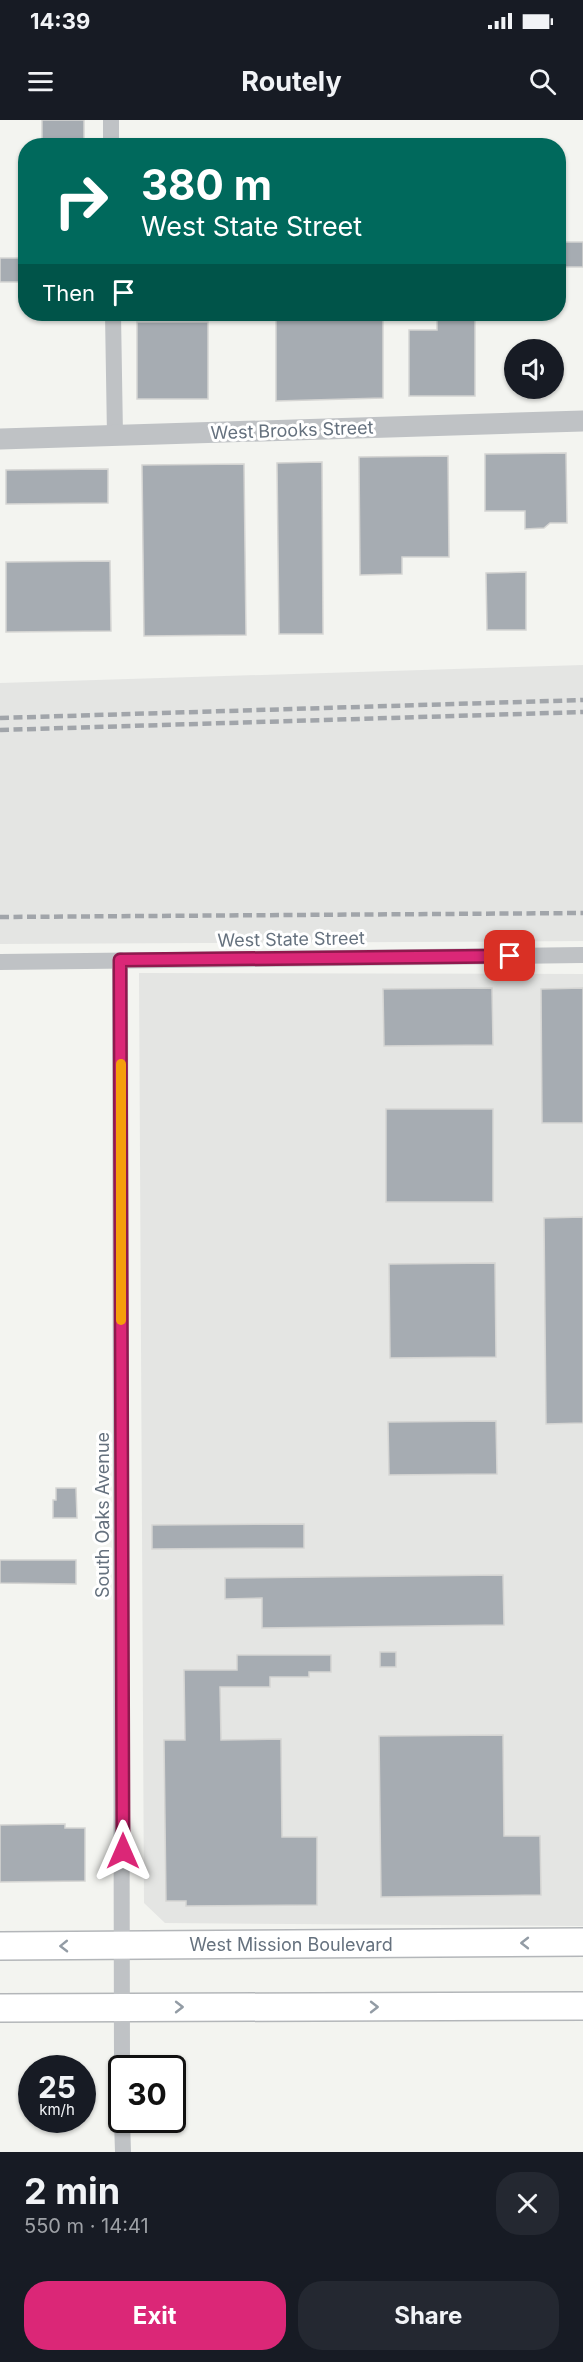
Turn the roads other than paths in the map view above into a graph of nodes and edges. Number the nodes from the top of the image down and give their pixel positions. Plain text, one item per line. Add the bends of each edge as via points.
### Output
1 (111, 120) edge
2 (111, 138) edge
3 (113, 321) edge
4 (583, 421) edge
5 (115, 436) junction
6 (0, 439) edge
7 (583, 956) edge
8 (120, 960) junction
9 (0, 962) edge
10 (583, 1942) edge
11 (123, 1945) junction
12 (0, 1946) edge
13 (583, 2006) edge
14 (121, 2007) junction
15 (0, 2008) edge
16 (122, 2055) edge
17 (122, 2133) edge
18 (123, 2152) edge

1 - 2 street
3 - 5 street
4 - 5 street, West Brooks Street
5 - 6 street, West Brooks Street
7 - 8 street, West State Street
8 - 9 street, West State Street
8 - 11 street, South Oaks Avenue
10 -> 11 main road, West Mission Boulevard
11 -> 12 main road, West Mission Boulevard
11 - 14 street, South Oaks Avenue
14 -> 13 main road
14 - 15 main road
14 - 16 street, South Oaks Avenue
17 - 18 street

